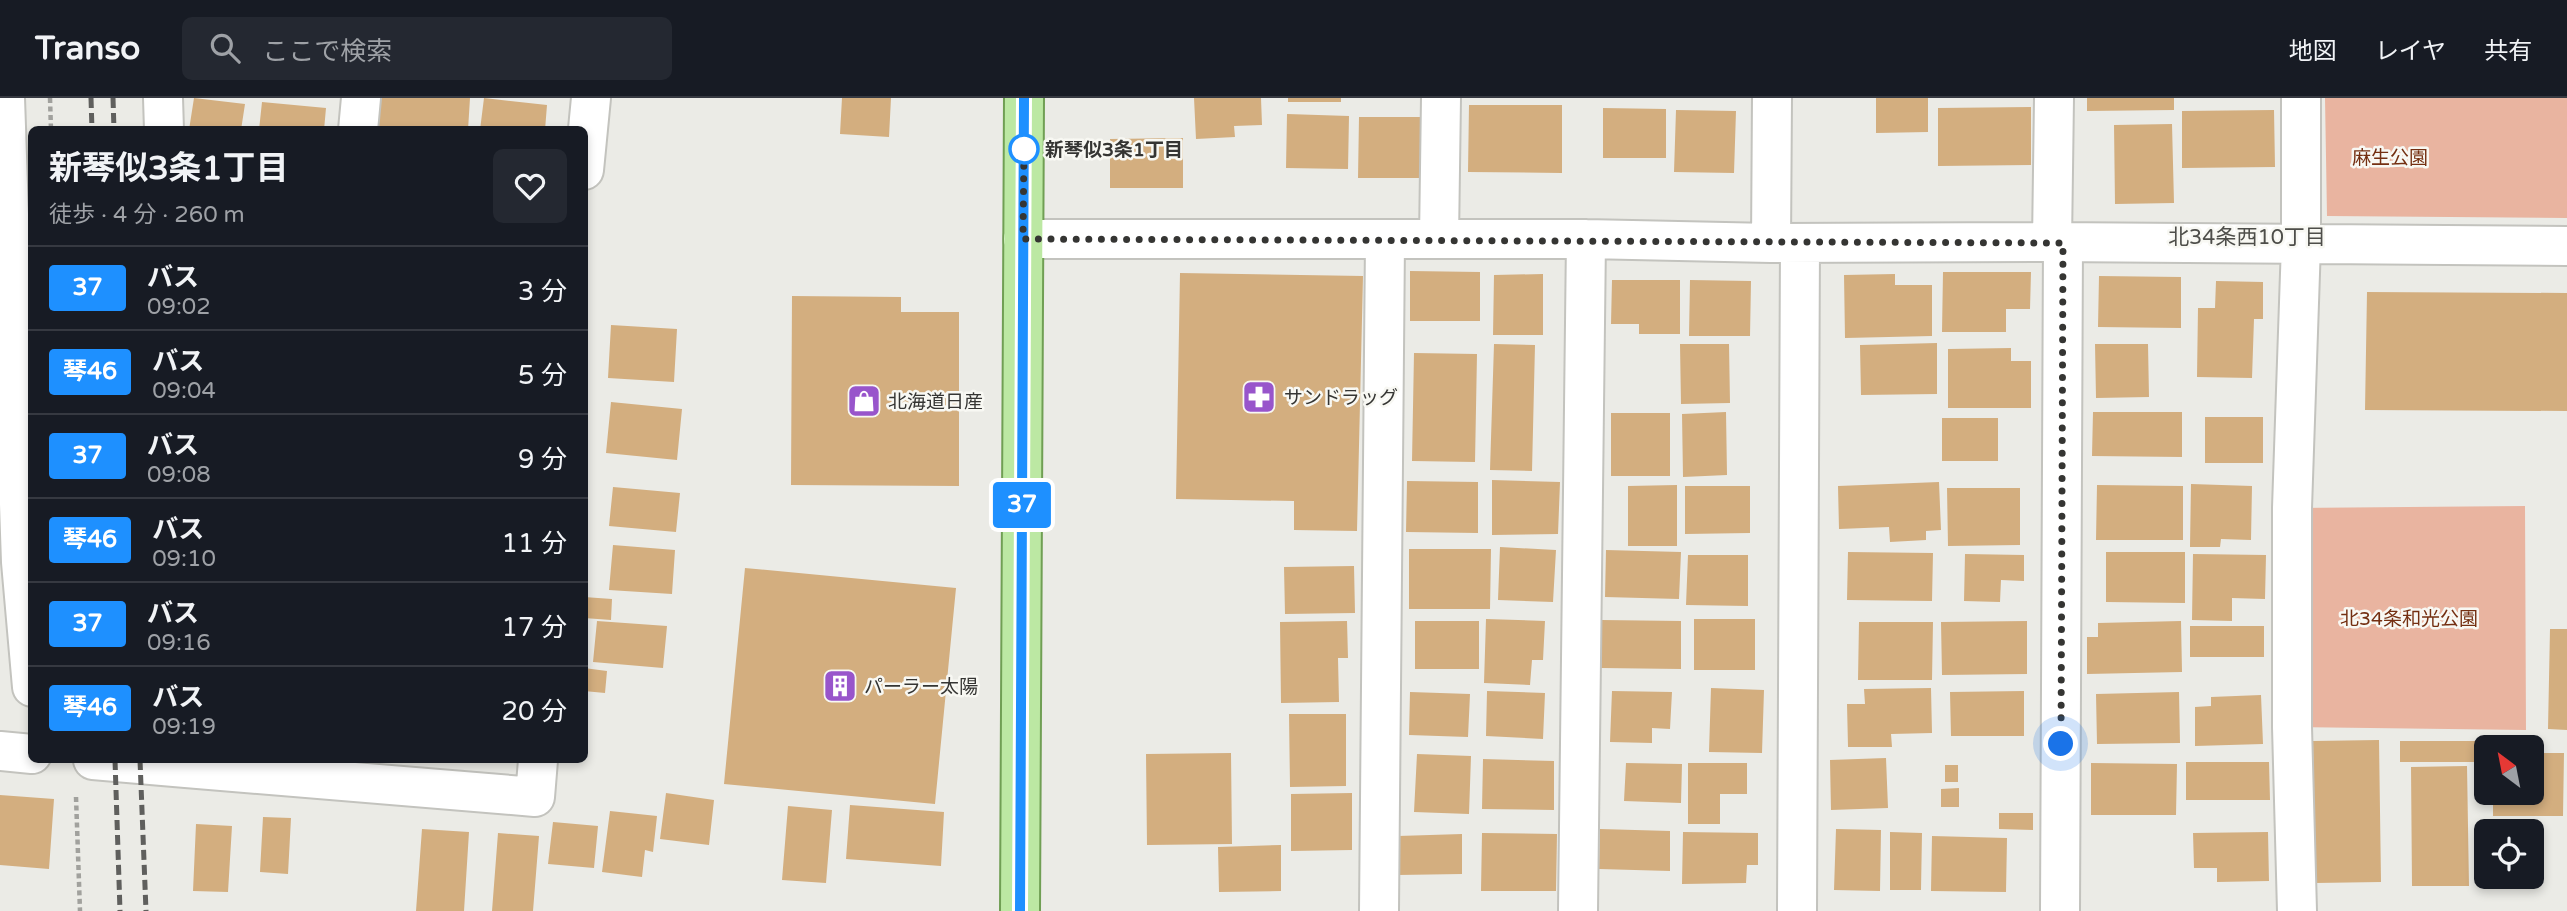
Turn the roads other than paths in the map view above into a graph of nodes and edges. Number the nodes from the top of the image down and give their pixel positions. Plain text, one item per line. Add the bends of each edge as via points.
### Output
1 (5, 98) edge
2 (163, 98) edge
3 (361, 98) edge
4 (591, 98) edge
5 (1024, 98) edge
6 (1441, 98) edge
7 (1772, 98) edge
8 (2053, 98) edge
9 (2301, 98) edge
10 (164, 126) edge
11 (358, 126) edge
12 (588, 129) edge
13 (13, 165) edge
14 (1023, 239) junction
15 (1439, 239) junction
16 (1586, 239) junction
17 (1385, 240) junction
18 (2057, 242) junction
19 (1786, 243) junction
20 (2301, 244) junction
21 (2567, 246) edge
22 (7, 386) edge
23 (10, 561) edge
24 (28, 664) edge
25 (0, 751) edge
26 (28, 754) edge
27 (163, 763) edge
28 (538, 763) edge
29 (186, 764) edge
30 (320, 769) edge
31 (1020, 911) edge
32 (1379, 911) edge
33 (1578, 911) edge
34 (1797, 911) edge
35 (2060, 911) edge
36 (2297, 911) edge

1 - 13 street
2 - 10 street
3 - 11 street
4 - 12 street
5 - 14 main road
6 - 15 street
7 - 19 street
8 - 18 street
9 - 20 street
13 - 22 street
14 - 17 street
14 - 31 main road
15 - 16 street
15 - 17 street
16 - 19 street
16 - 33 street
17 - 32 street
18 - 19 street
18 - 20 street
18 - 35 street
19 - 34 street
20 - 21 street
20 - 36 street via 2292,508
22 - 23 street
23 - 24 street
25 - 26 street
27 - 29 street
28 - 30 street via 535,796
29 - 30 street

